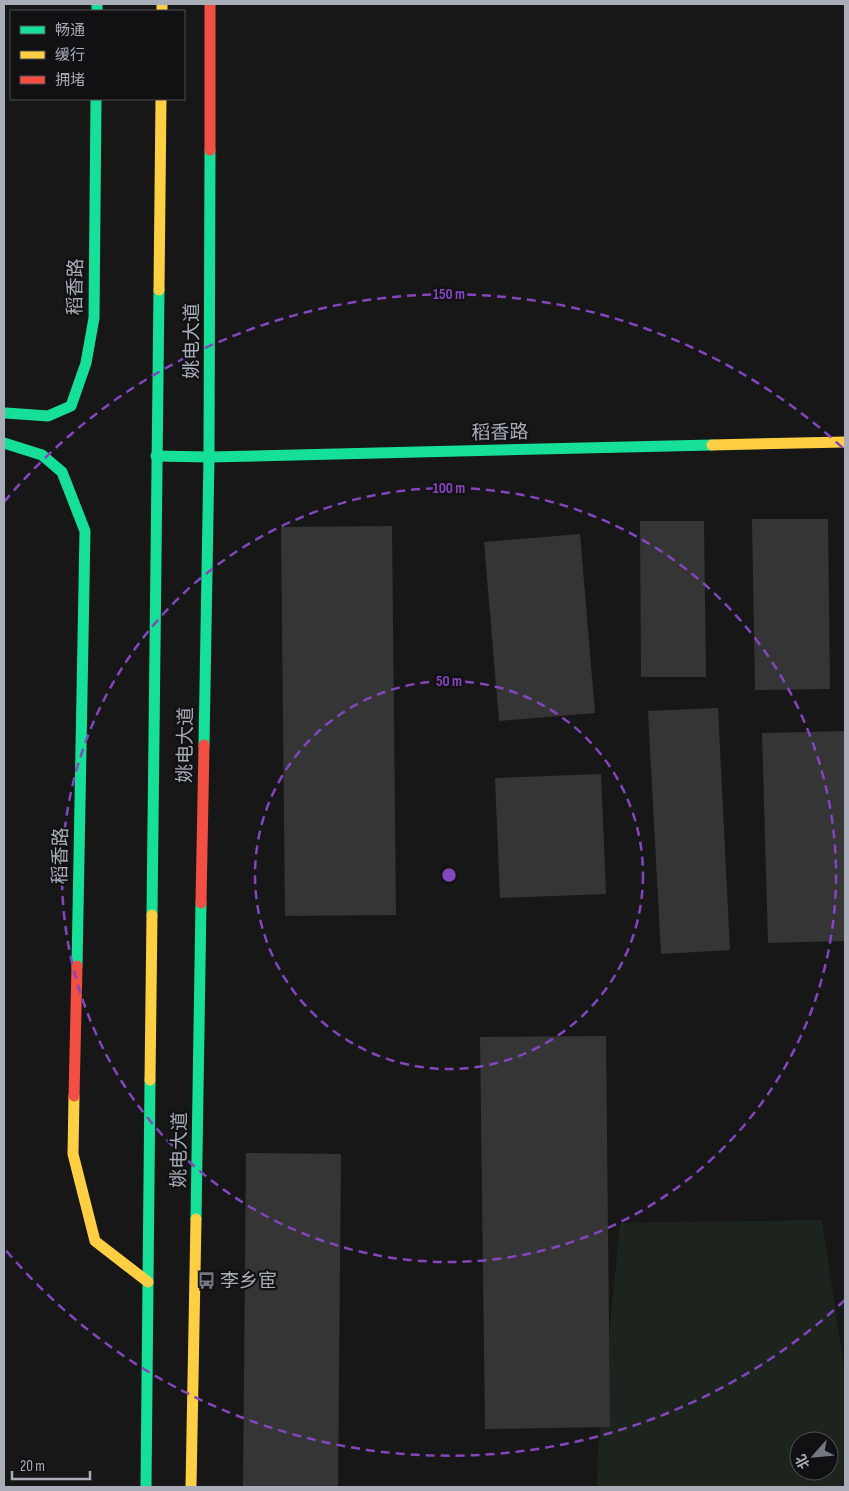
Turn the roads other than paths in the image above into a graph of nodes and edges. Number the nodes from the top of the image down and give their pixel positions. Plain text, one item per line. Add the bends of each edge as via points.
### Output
1 (210, 4) edge
2 (96, 100) edge
3 (161, 100) edge
4 (6, 413) dead end
5 (845, 442) edge
6 (4, 443) edge
7 (156, 456) junction
8 (209, 457) junction
9 (148, 1282) junction
10 (146, 1487) edge
11 (191, 1487) edge

1 - 8 main road, 姚电大道
2 - 4 main road, 稻香路 via 94,318 82,382 71,406 48,416
3 - 7 main road, 姚电大道
5 - 8 main road, 稻香路
6 - 9 main road, 稻香路 via 42,455 62,472 85,531 73,1154 94,1241
7 - 8 main road, 稻香路
7 - 9 main road, 姚电大道
8 - 11 main road, 姚电大道
9 - 10 main road, 姚电大道

